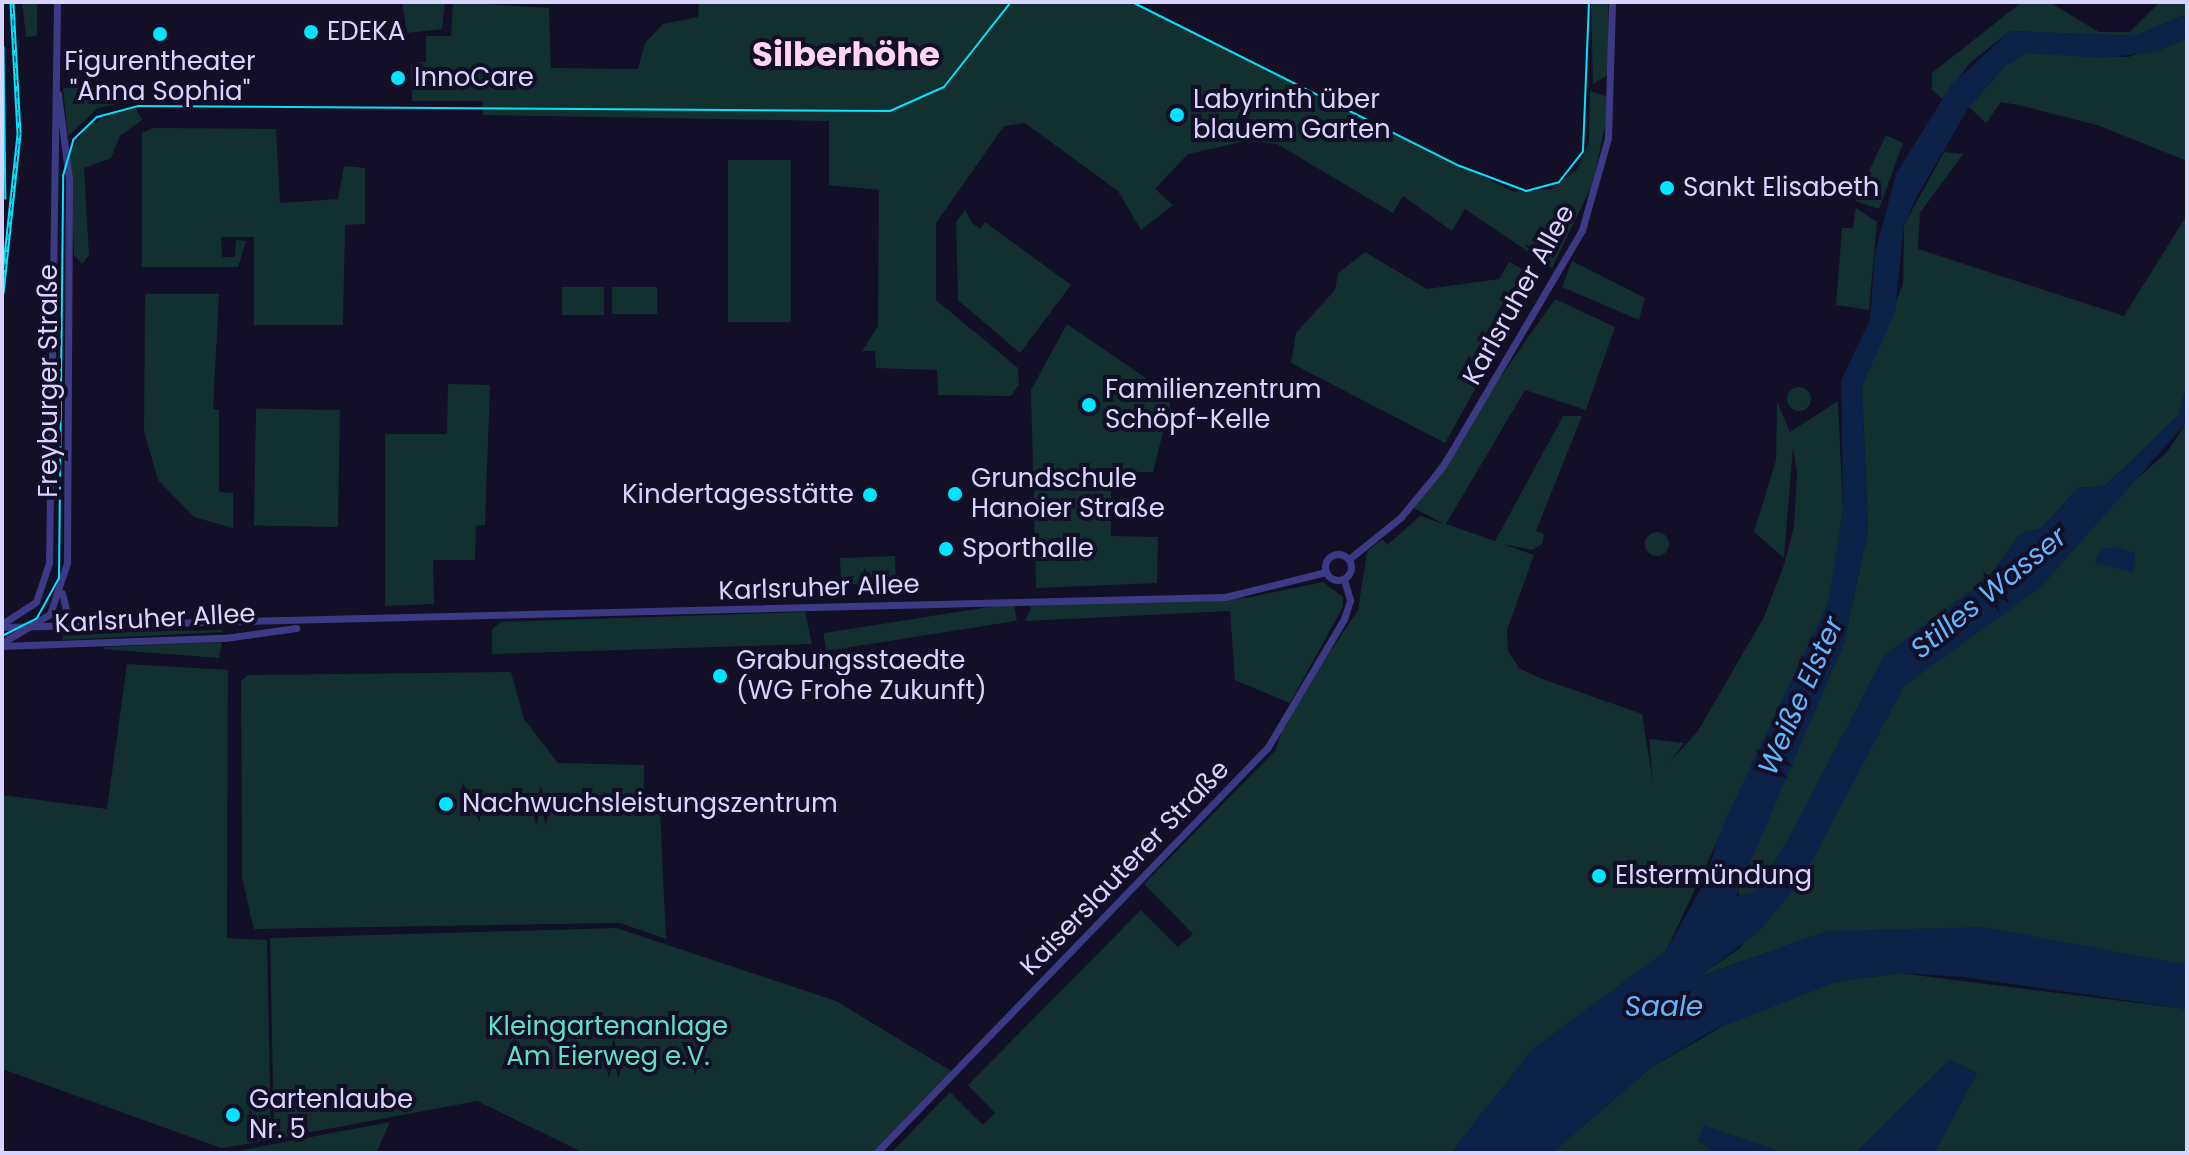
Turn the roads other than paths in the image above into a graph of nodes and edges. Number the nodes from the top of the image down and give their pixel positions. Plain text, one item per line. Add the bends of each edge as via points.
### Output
1 (57, 2) edge
2 (1612, 2) edge
3 (57, 88) junction
4 (1349, 559) junction
5 (1326, 572) junction
6 (1344, 579) junction
7 (62, 592) junction
8 (30, 609) joint
9 (310, 624) junction
10 (2, 626) edge
11 (33, 630) junction
12 (95, 630) junction
13 (2, 644) edge
14 (876, 1153) edge

1 - 3 street, Freyburger Straße
2 - 4 street, Karlsruher Allee via 1608,138 1582,230 1443,466 1397,520
3 - 7 street, Freyburger Straße via 69,179
3 - 8 street, Freyburger Straße via 49,563
4 - 5 street, Karlsruher Allee via 1330,556
4 - 6 street, Kaiserslauterer Straße
5 - 6 street
5 - 9 street, Karlsruher Allee via 1225,597
6 - 14 street, Kaiserslauterer Straße via 1350,600 1344,619 1268,747
7 - 11 street
7 - 12 street via 70,617
8 - 10 street, Karlsruher Allee
9 - 12 street, Karlsruher Allee
9 - 13 street, Karlsruher Allee via 225,638
10 - 11 street, Karlsruher Allee
11 - 12 street, Karlsruher Allee
11 - 13 street

